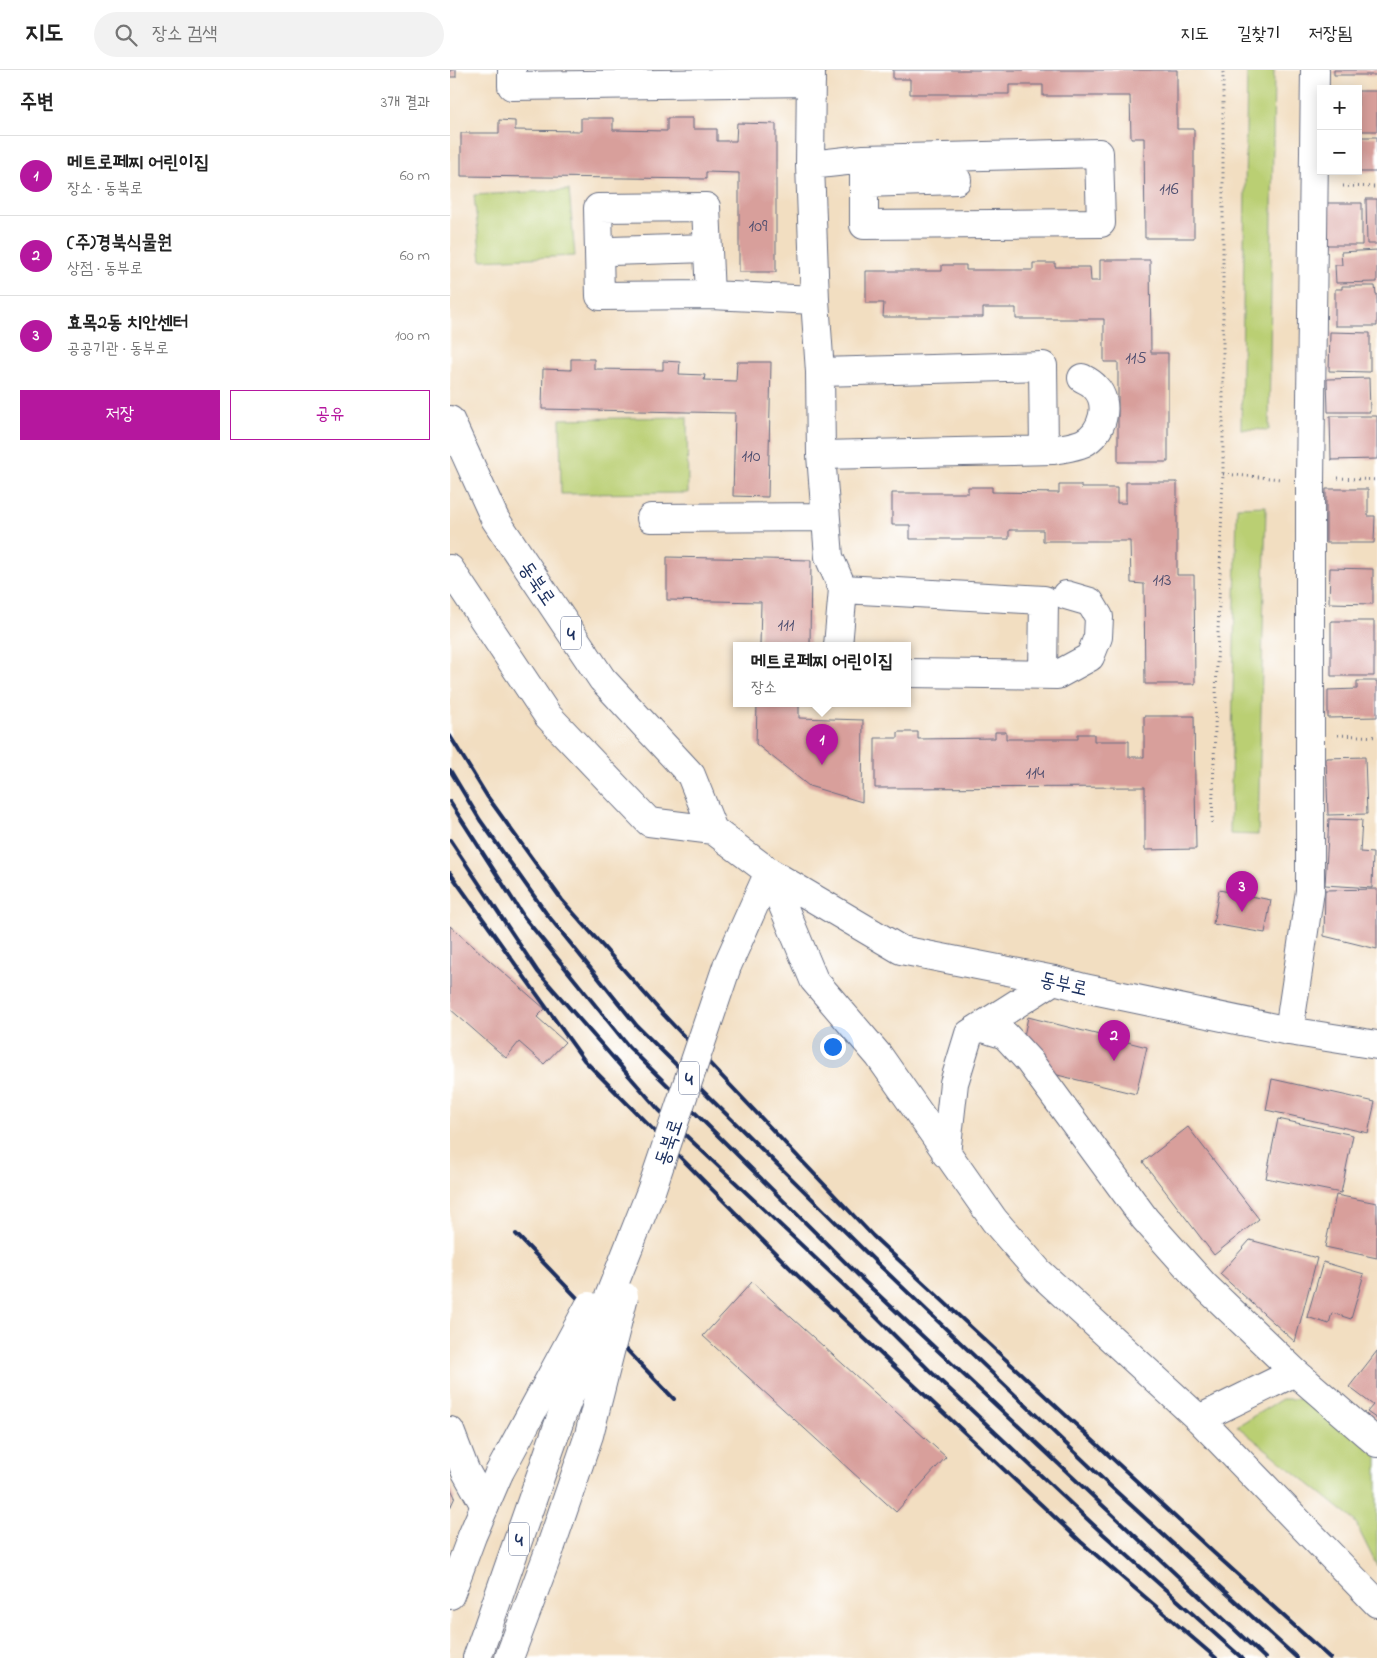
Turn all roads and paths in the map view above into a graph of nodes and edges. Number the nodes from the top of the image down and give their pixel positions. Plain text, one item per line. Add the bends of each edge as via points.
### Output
1 (512, 70) edge
2 (1223, 70) edge
3 (1315, 70) edge
4 (811, 76) edge
5 (701, 77) edge
6 (810, 165) junction
7 (864, 171) junction
8 (957, 180) dead end
9 (1314, 185) junction
10 (1377, 187) edge
11 (708, 248) junction
12 (611, 251) dead end
13 (710, 295) junction
14 (815, 300) junction
15 (820, 372) junction
16 (1082, 378) dead end
17 (450, 420) edge
18 (1044, 450) junction
19 (821, 455) junction
20 (1223, 474) junction
21 (1310, 479) junction
22 (1377, 480) edge
23 (825, 517) junction
24 (651, 518) dead end
25 (450, 569) edge
26 (844, 589) junction
27 (1066, 595) dead end
28 (838, 642) edge
29 (911, 673) edge
30 (1043, 674) junction
31 (1310, 733) junction
32 (1377, 737) edge
33 (1212, 823) dead end
34 (713, 830) junction
35 (769, 872) junction
36 (1054, 980) junction
37 (980, 1027) junction
38 (1289, 1031) junction
39 (1377, 1045) edge
40 (946, 1154) junction
41 (651, 1191) junction
42 (1295, 1372) junction
43 (1199, 1418) junction
44 (450, 1431) edge
45 (1377, 1443) edge
46 (485, 1506) junction
47 (450, 1595) edge
48 (1377, 1604) edge
49 (478, 1658) edge
50 (509, 1658) edge

1 - 5 main road via 512,86
2 - 20 path
3 - 9 main road
4 - 5 main road
4 - 6 main road
6 - 7 main road
6 - 14 main road
7 - 7 main road via 1099,153 1101,224 864,225
7 - 8 main road
9 - 10 path
9 - 21 main road
11 - 12 main road
11 - 13 main road
11 - 13 main road via 706,207 598,208 600,296
13 - 14 main road
14 - 15 main road
15 - 18 main road via 1043,366
15 - 19 main road
16 - 18 main road via 1096,387 1102,402 1103,418 1095,433 1083,442
17 - 34 main road, 동북로 / 4 via 495,519 602,680 691,775
18 - 19 main road
19 - 23 main road
20 - 21 path
20 - 33 path
21 - 22 path
21 - 31 main road
23 - 24 main road
23 - 26 main road via 829,557
25 - 34 main road via 548,716 649,822
26 - 28 main road
26 - 30 main road via 1044,600
27 - 30 main road via 1090,602 1099,617 1098,637 1090,656 1057,675
29 - 30 main road
31 - 32 path
31 - 38 main road via 1310,891
34 - 35 main road
35 - 36 main road, 동부로 via 901,950
35 - 40 main road via 814,980 879,1056
35 - 41 main road, 동북로 / 4, bridge via 727,966
36 - 37 main road
36 - 38 main road, 동부로
37 - 40 main road via 969,1034 954,1082
37 - 42 main road via 1005,1035 1029,1061 1144,1219 1204,1285
38 - 39 main road, 동부로
40 - 43 main road via 994,1220 1038,1271
41 - 46 main road, bridge via 499,1473
41 - 49 main road, 동북로 / 4, bridge via 560,1420
41 - 50 main road, bridge via 589,1435
42 - 43 main road
42 - 45 main road
43 - 48 main road
44 - 46 main road via 465,1470
46 - 47 main road

